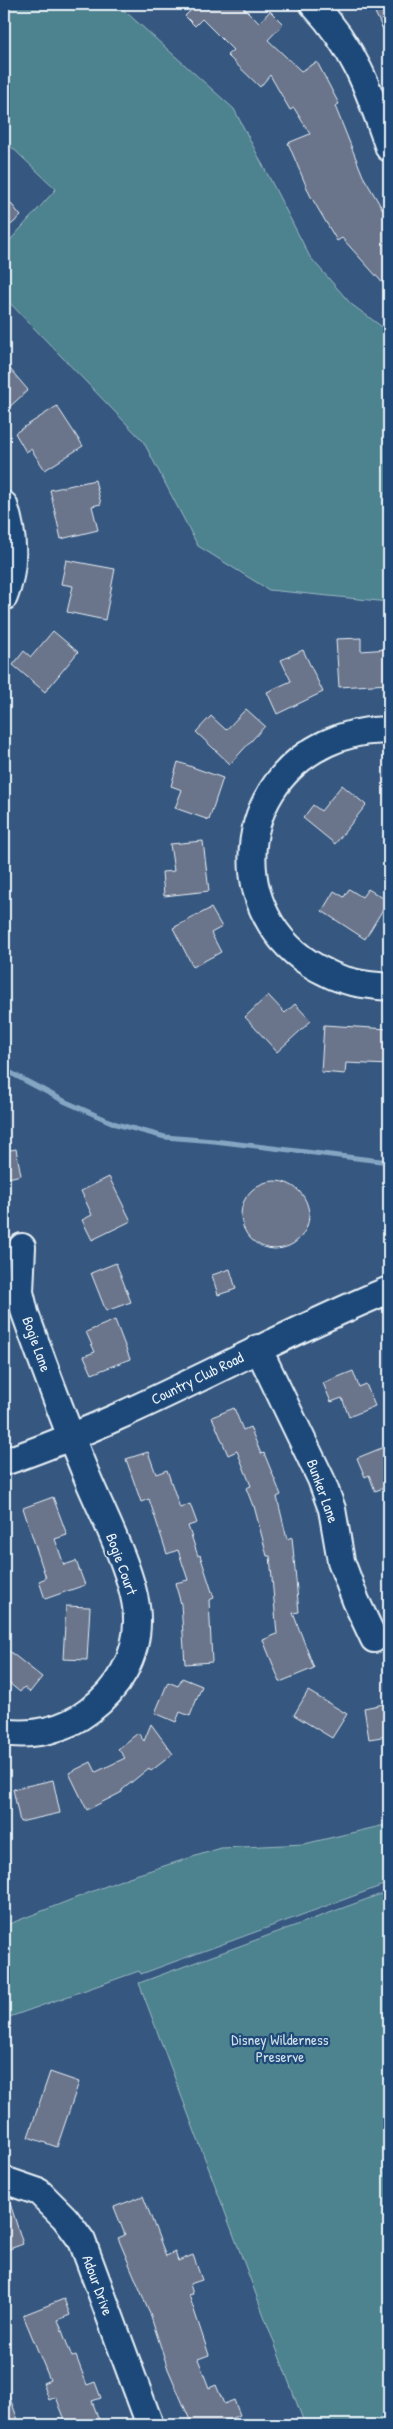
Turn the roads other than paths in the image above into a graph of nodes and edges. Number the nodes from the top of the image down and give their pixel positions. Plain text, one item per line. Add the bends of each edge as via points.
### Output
1 (313, 4) edge
2 (389, 148) edge
3 (4, 505) edge
4 (4, 597) edge
5 (389, 731) edge
6 (389, 987) edge
7 (22, 1247) dead end
8 (389, 1290) edge
9 (258, 1348) junction
10 (71, 1438) junction
11 (4, 1462) edge
12 (374, 1639) dead end
13 (4, 1732) edge
14 (4, 2180) edge
15 (150, 2425) edge

1 - 2 street via 347,46 357,64 375,104
3 - 4 street via 12,535 12,564
5 - 6 street via 364,731 338,737 293,764 268,794 258,817 252,855 260,905 287,946 326,973 360,984
7 - 10 street, Bogie Lane via 20,1292 25,1313
8 - 9 street, Country Club Road
9 - 10 street, Country Club Road via 106,1424
9 - 12 street, Bunker Lane via 321,1479 332,1509 341,1561
10 - 11 street, Country Club Road
10 - 13 street, Bogie Court via 134,1594 138,1621 134,1648 116,1685 84,1715 40,1732
14 - 15 street, Adour Drive via 39,2192 82,2241

